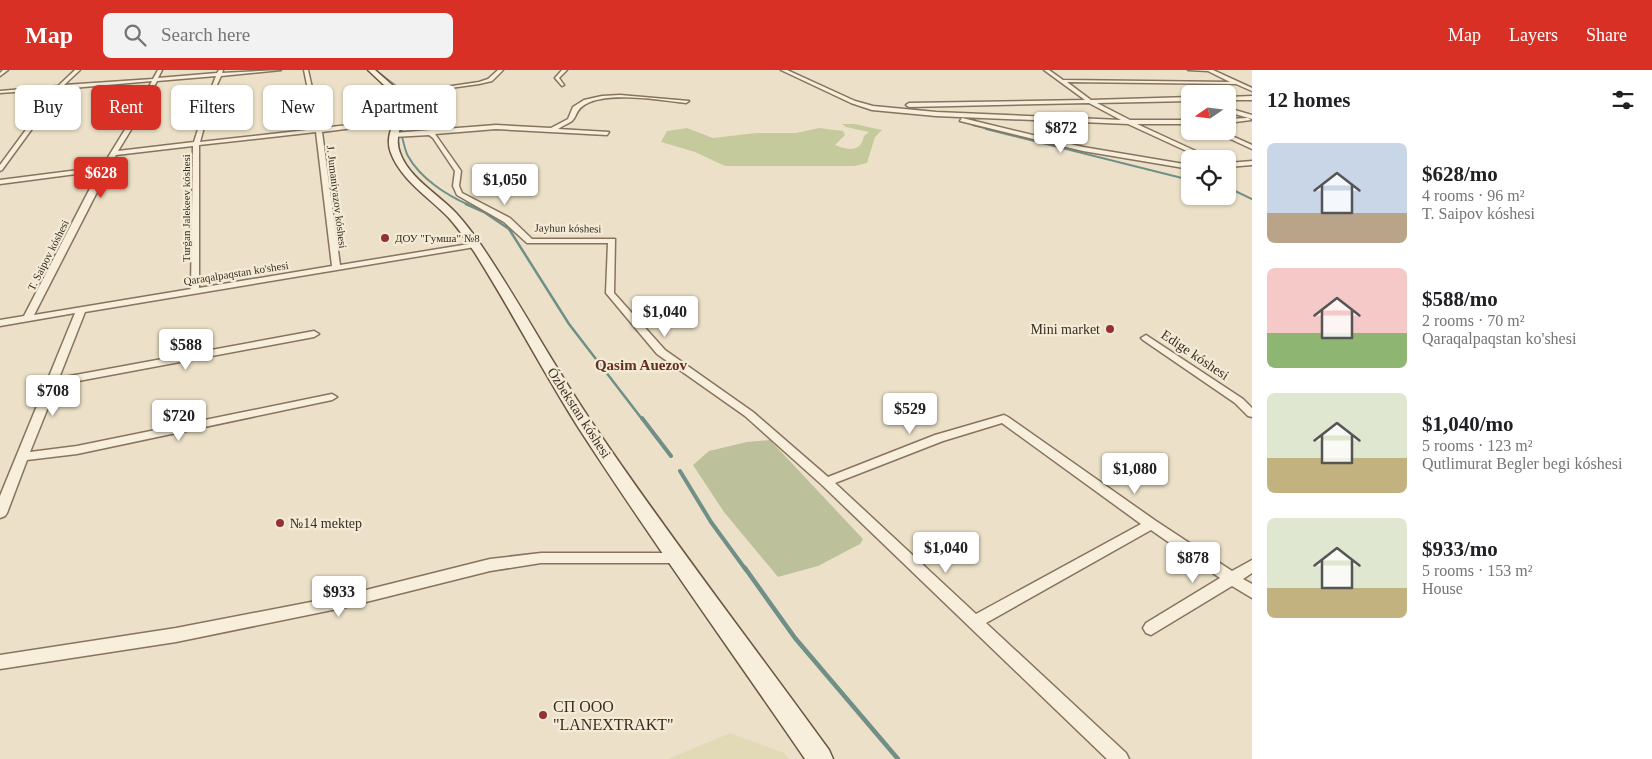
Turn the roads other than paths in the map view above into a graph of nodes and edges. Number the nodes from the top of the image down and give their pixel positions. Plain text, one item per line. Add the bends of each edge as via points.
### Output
1 (6, 70) edge
2 (78, 70) edge
3 (160, 70) edge
4 (279, 70) edge
5 (306, 70) edge
6 (371, 70) edge
7 (501, 70) edge
8 (565, 70) edge
9 (783, 70) edge
10 (1046, 70) edge
11 (1190, 70) edge
12 (1210, 70) edge
13 (220, 73) edge
14 (0, 75) edge
15 (153, 81) junction
16 (1062, 81) junction
17 (1237, 83) junction
18 (62, 85) edge
19 (309, 85) edge
20 (389, 85) edge
21 (562, 85) dead end
22 (81, 86) edge
23 (456, 86) edge
24 (1252, 90) edge
25 (15, 91) edge
26 (0, 92) edge
27 (1236, 98) edge
28 (1252, 98) edge
29 (1181, 99) edge
30 (686, 101) dead end
31 (1090, 101) junction
32 (884, 109) junction
33 (1236, 112) edge
34 (936, 114) junction
35 (1251, 117) edge
36 (1236, 120) edge
37 (1129, 122) junction
38 (1181, 122) edge
39 (553, 129) junction
40 (29, 130) edge
41 (319, 130) joint
42 (394, 130) edge
43 (406, 130) edge
44 (607, 133) dead end
45 (430, 134) junction
46 (1236, 139) edge
47 (196, 144) junction
48 (1252, 146) edge
49 (1190, 150) edge
50 (113, 153) junction
51 (1181, 161) edge
52 (1165, 162) junction
53 (1252, 164) edge
54 (1181, 165) edge
55 (1236, 165) edge
56 (0, 169) edge
57 (104, 169) junction
58 (0, 182) edge
59 (475, 245) junction
60 (336, 268) junction
61 (195, 291) junction
62 (81, 310) junction
63 (27, 319) junction
64 (0, 323) edge
65 (314, 334) dead end
66 (1146, 338) dead end
67 (54, 382) junction
68 (332, 398) dead end
69 (1252, 400) edge
70 (1239, 401) junction
71 (1252, 414) edge
72 (22, 457) junction
73 (826, 482) junction
74 (0, 513) edge
75 (1151, 524) junction
76 (676, 558) junction
77 (1252, 566) edge
78 (1231, 578) junction
79 (1252, 592) edge
80 (975, 622) junction
81 (1151, 628) dead end
82 (0, 662) edge
83 (820, 759) edge
84 (1120, 759) edge

1 - 14 street
2 - 18 street
3 - 15 street, T. Saipov kóshesi
4 - 13 street
5 - 19 street, J. Jumaniyazov kóshesi
6 - 20 street
7 - 23 street via 490,80
8 - 21 street via 558,78
9 - 32 street via 853,102
10 - 16 street
11 - 12 street
12 - 17 street
13 - 15 street
13 - 47 street, Turǵan Jalekeev kóshesi
15 - 22 street
15 - 50 street, T. Saipov kóshesi
16 - 17 street
16 - 31 street
17 - 24 street
25 - 26 street
27 - 28 street
29 - 31 street
30 - 39 street via 609,96 578,104 571,112 570,120
31 - 32 street via 892,105
31 - 37 street
32 - 34 street
33 - 35 street
34 - 37 street
34 - 52 street via 1082,149
35 - 36 street
37 - 38 street
37 - 49 street
39 - 44 street
39 - 45 street via 496,127
40 - 56 street
41 - 47 street
41 - 60 street, J. Jumaniyazov kóshesi
42 - 59 street, Ózbekstan kóshesi via 395,154 403,166 454,217
43 - 45 street
45 - 73 street, Jayhun kóshesi via 458,171 456,186 459,194 507,220 530,241 612,241 610,293 661,352 749,414
46 - 48 street
47 - 50 street
47 - 61 street, Turǵan Jalekeev kóshesi
50 - 57 street, T. Saipov kóshesi
51 - 52 street
52 - 54 street
53 - 55 street
57 - 58 street
57 - 63 street, T. Saipov kóshesi
59 - 60 street, Qaraqalpaqstan ko'shesi
59 - 76 street, Ózbekstan kóshesi via 556,380
60 - 61 street, Qaraqalpaqstan ko'shesi
61 - 62 street, Qaraqalpaqstan ko'shesi
62 - 63 street, Qaraqalpaqstan ko'shesi
62 - 67 street
63 - 64 street, Qaraqalpaqstan ko'shesi
65 - 67 street
66 - 70 street, Edige kóshesi
67 - 72 street
68 - 72 street via 77,450
69 - 70 street
70 - 71 street, Edige kóshesi
72 - 74 street
73 - 75 street via 939,438 1004,419
73 - 80 street
75 - 78 street
75 - 80 street
76 - 82 street via 541,558 498,564 342,602 176,635
76 - 83 street, Ózbekstan kóshesi
77 - 78 street
78 - 79 street
78 - 81 street
80 - 84 street

